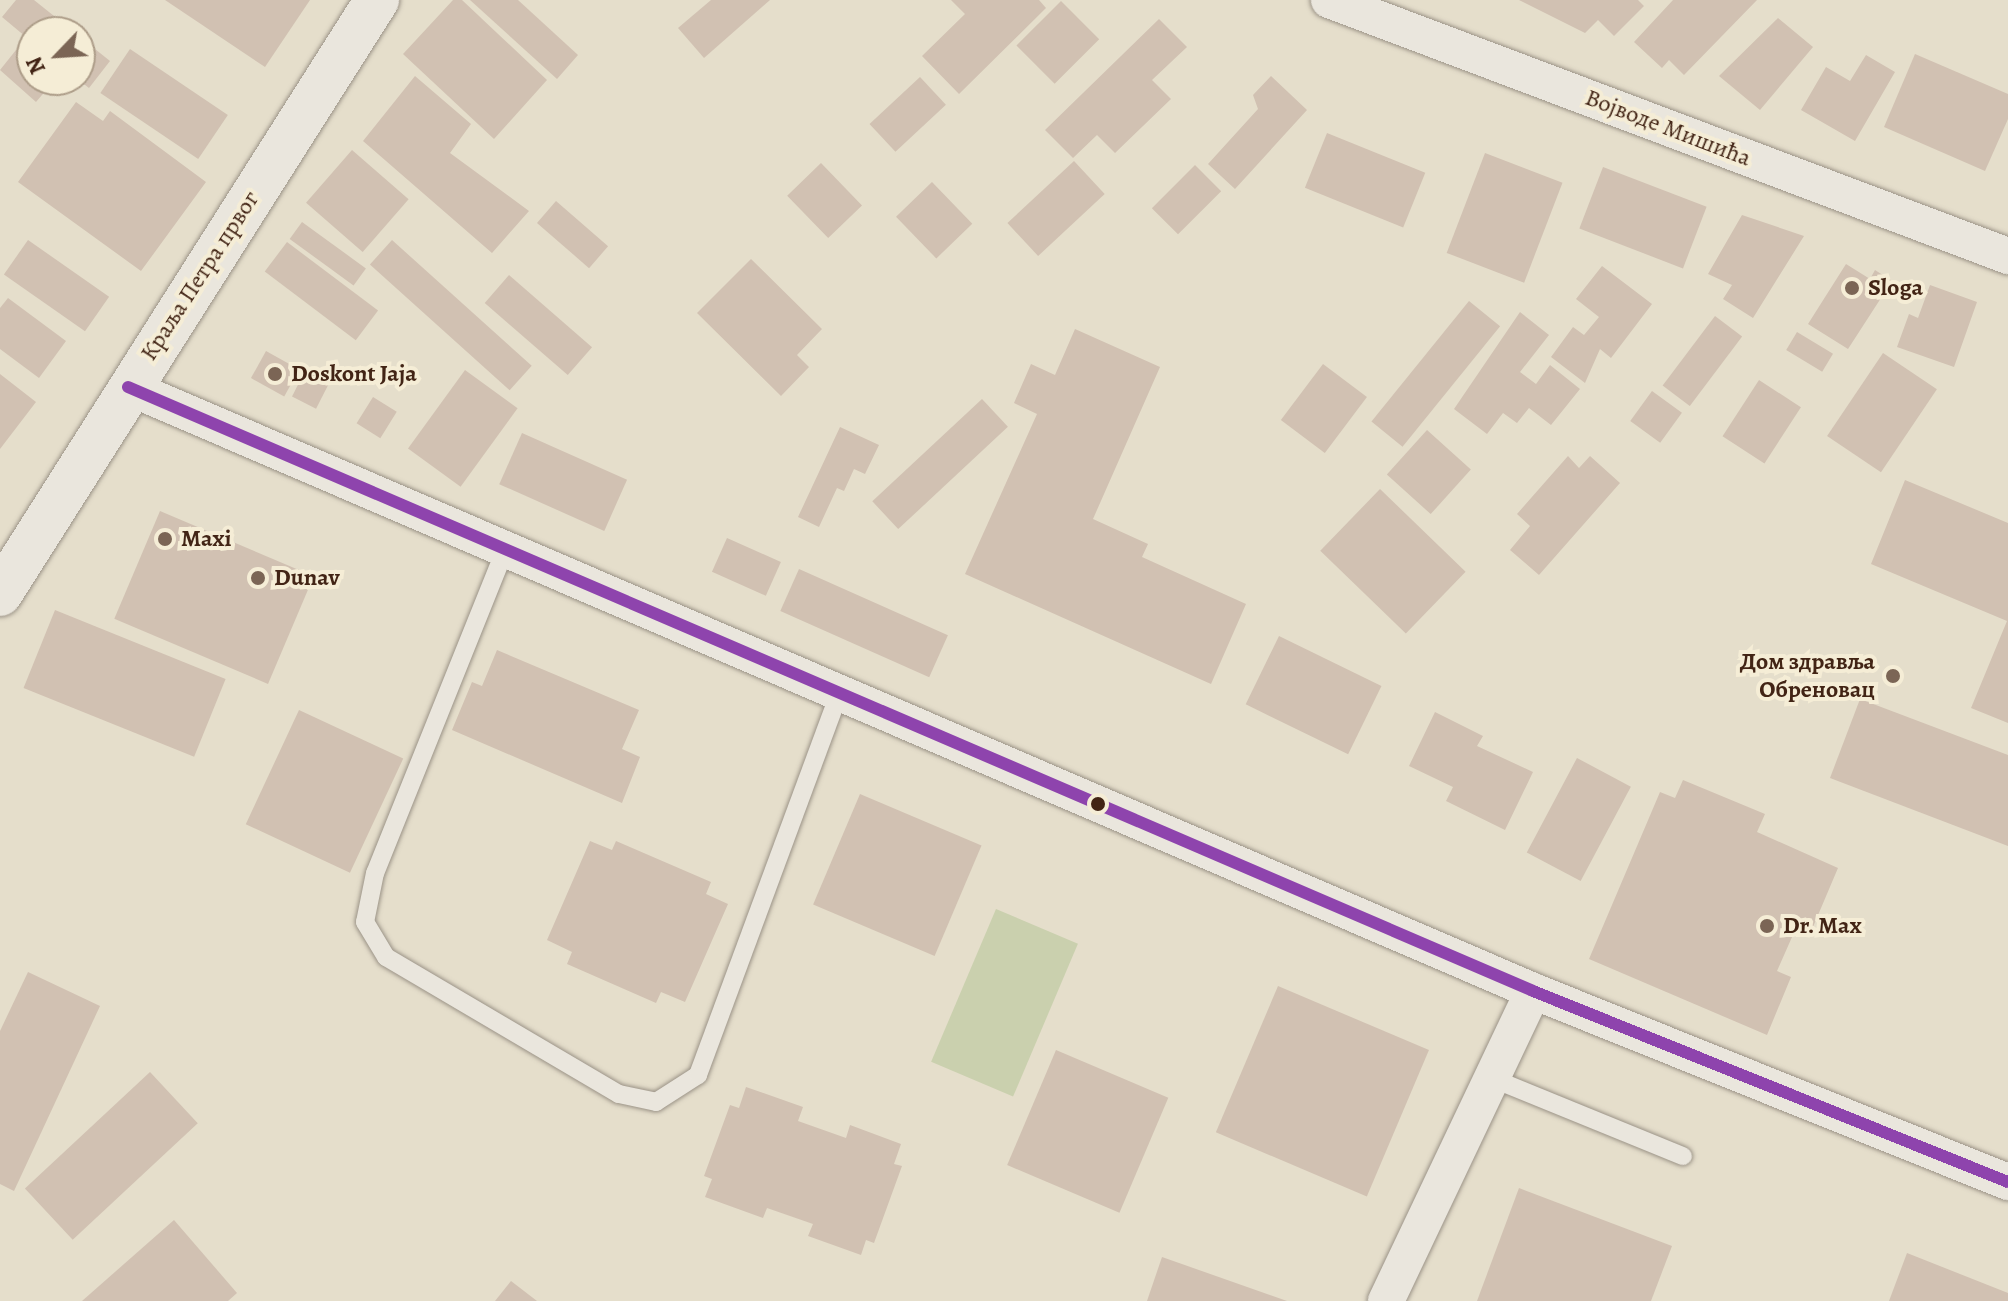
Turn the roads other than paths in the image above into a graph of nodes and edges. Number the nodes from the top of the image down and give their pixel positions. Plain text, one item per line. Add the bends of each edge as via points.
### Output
1 (377, 0) edge
2 (1329, 0) edge
3 (2008, 256) edge
4 (128, 387) junction
5 (505, 550) junction
6 (0, 594) edge
7 (839, 693) junction
8 (1533, 991) junction
9 (1494, 1079) junction
10 (1683, 1156) dead end
11 (2008, 1182) edge
12 (1386, 1301) edge

1 - 4 street, Краља Петра првог
2 - 3 street, Војводе Мишића
4 - 5 street
4 - 6 street, Краља Петра првог
5 - 7 street
5 - 7 lane via 375,873 365,922 386,957 619,1094 656,1102 698,1075
7 - 8 street
8 - 9 street
8 - 11 street
9 - 10 lane
9 - 12 street

